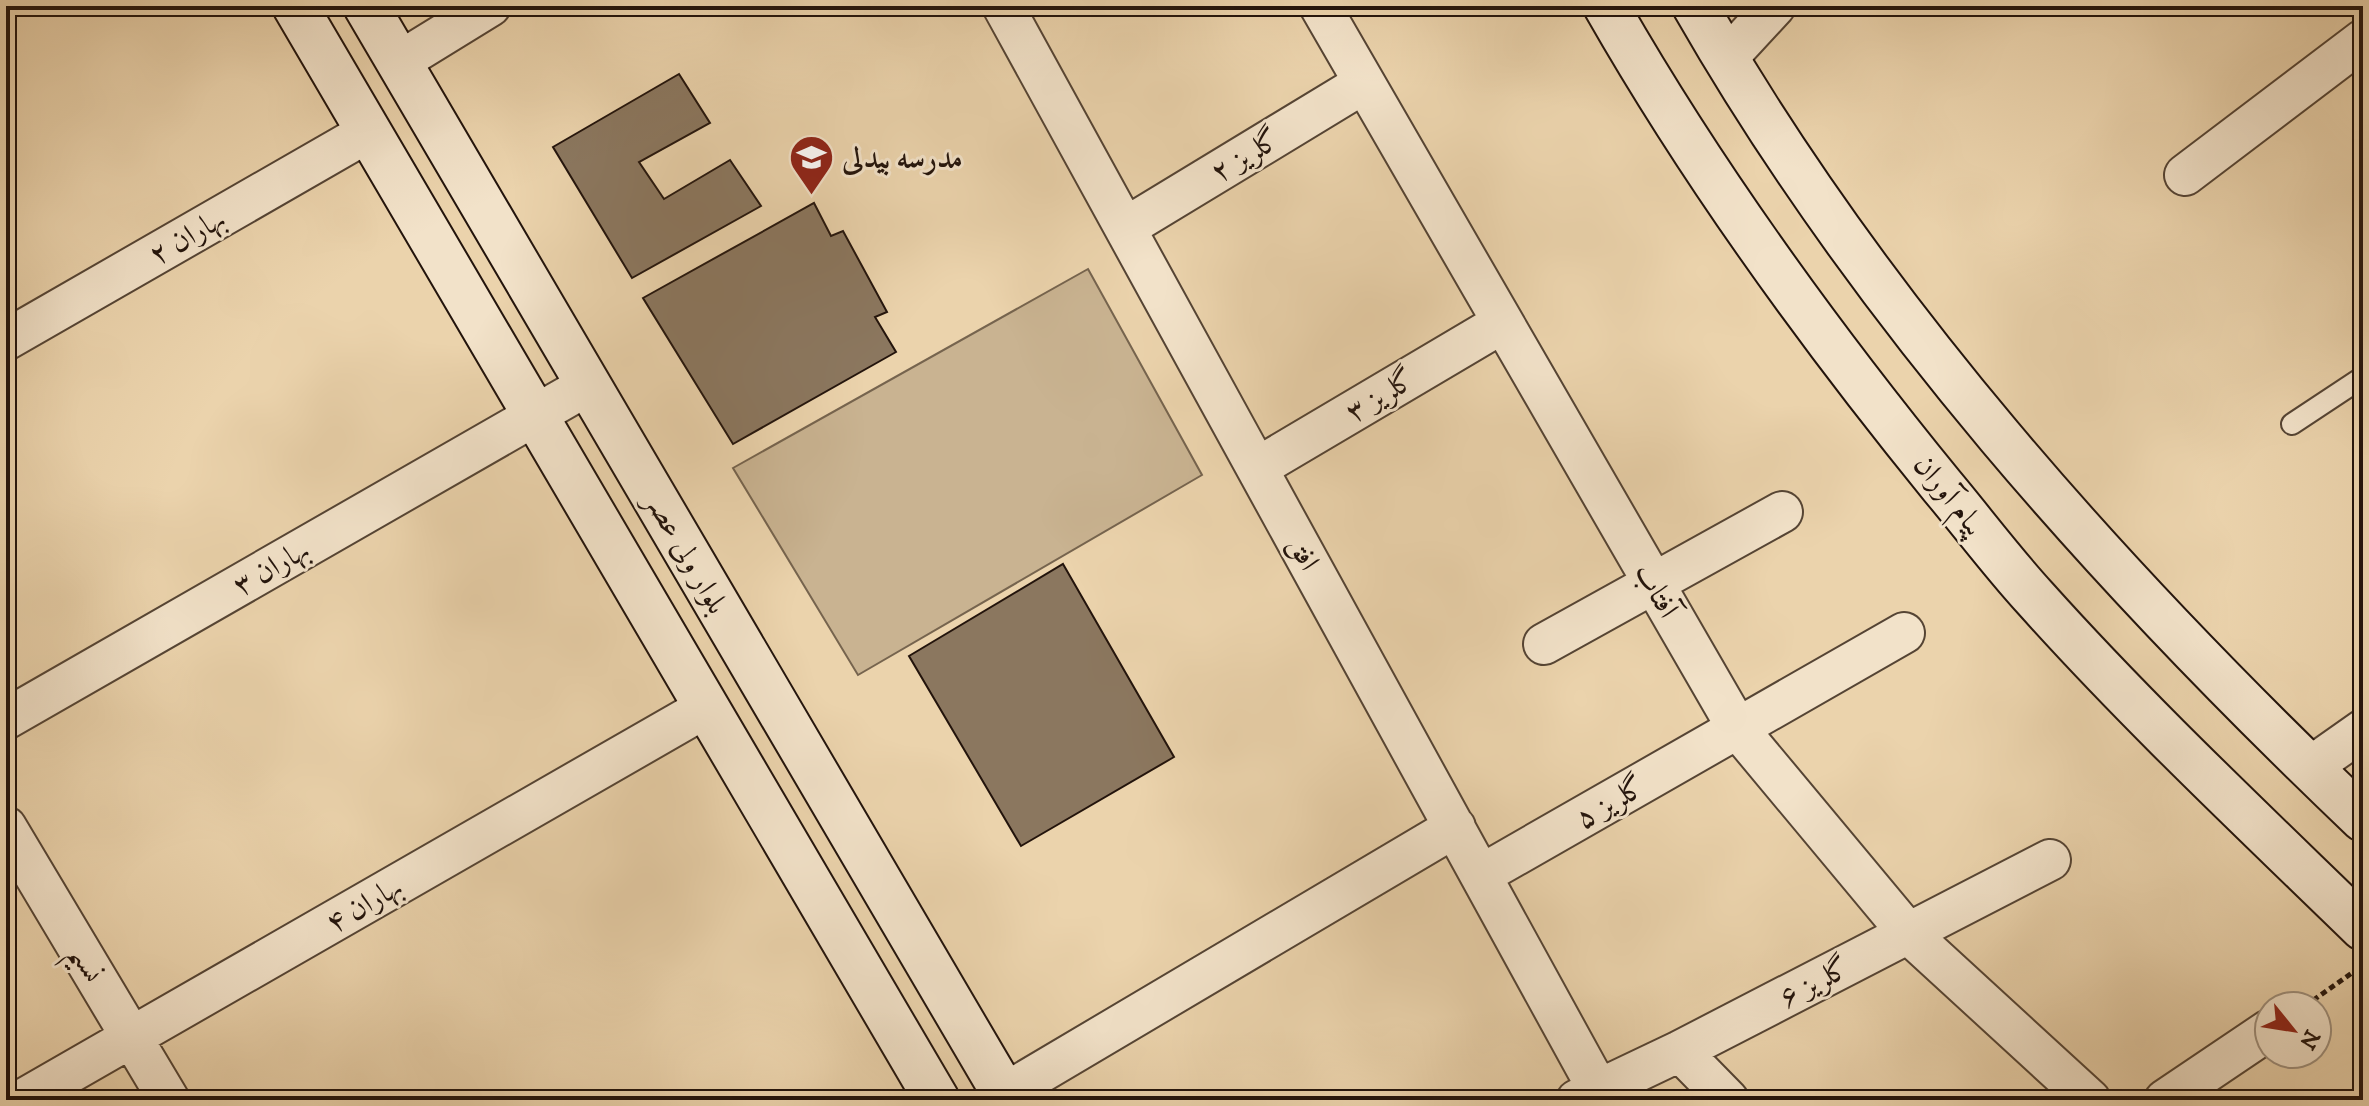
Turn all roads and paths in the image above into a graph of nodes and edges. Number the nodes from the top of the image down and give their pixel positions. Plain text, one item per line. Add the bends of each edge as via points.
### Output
1 (295, 6) edge
2 (366, 6) edge
3 (490, 6) edge
4 (1003, 6) edge
5 (1320, 6) edge
6 (1606, 6) edge
7 (1695, 6) edge
8 (1775, 6) edge
9 (2363, 40) edge
10 (1726, 59) junction
11 (399, 62) junction
12 (1364, 83) junction
13 (368, 132) junction
14 (2185, 175) dead end
15 (1125, 228) junction
16 (1502, 323) junction
17 (6, 340) edge
18 (2363, 377) edge
19 (588, 385) junction
20 (537, 414) junction
21 (2292, 424) dead end
22 (1257, 468) junction
23 (1782, 512) dead end
24 (1653, 584) junction
25 (1904, 633) dead end
26 (1544, 644) dead end
27 (705, 708) junction
28 (6, 719) edge
29 (1738, 729) junction
30 (2361, 736) edge
31 (2309, 768) junction
32 (2363, 819) edge
33 (6, 827) edge
34 (1455, 827) junction
35 (2050, 860) dead end
36 (1481, 875) junction
37 (2363, 928) edge
38 (1908, 933) junction
39 (2363, 965) edge
40 (2328, 990) edge
41 (132, 1038) junction
42 (2253, 1041) edge
43 (1680, 1051) junction
44 (1593, 1096) edge
45 (1006, 1097) edge
46 (22, 1100) edge
47 (169, 1100) edge
48 (937, 1100) edge
49 (1728, 1100) edge
50 (2090, 1100) edge
51 (2165, 1100) edge

1 - 13 main road, بلوار ولی عصر
2 - 11 main road, بلوار ولی عصر
3 - 11 street
4 - 15 street, افق
5 - 12 street, آفتاب
6 - 37 main road, پیام آوران via 1660,100 1781,280 1902,437 2034,597 2179,750
7 - 10 main road
8 - 10 street
9 - 14 street
10 - 31 main road via 1843,235 1972,400 2092,545
11 - 19 main road, بلوار ولی عصر
12 - 15 street, گلریز ۲
12 - 16 street, آفتاب
13 - 17 street, بهاران ۲
13 - 20 main road, بلوار ولی عصر
15 - 22 street, افق
16 - 22 street, گلریز ۳
16 - 24 street, آفتاب
18 - 21 lane
19 - 20 street, بهاران ۳
19 - 45 main road, بلوار ولی عصر
20 - 27 main road, بلوار ولی عصر
20 - 28 street, بهاران ۳
22 - 34 street, افق
23 - 24 street
24 - 26 street
24 - 29 street, آفتاب
25 - 29 street, گلریز ۵
27 - 41 street, بهاران ۴
27 - 48 main road, بلوار ولی عصر
29 - 36 street, گلریز ۵
29 - 38 street, آفتاب
30 - 31 street
31 - 32 main road
33 - 41 street, نسیم
34 - 36 street, افق
34 - 45 street
35 - 38 street, گلریز ۶
36 - 44 street, افق
38 - 43 street, گلریز ۶
38 - 50 street, آفتاب
39 - 40 path
41 - 46 street, بهاران ۴
41 - 47 street, نسیم
42 - 51 street
43 - 44 street, گلریز ۶
43 - 49 street

